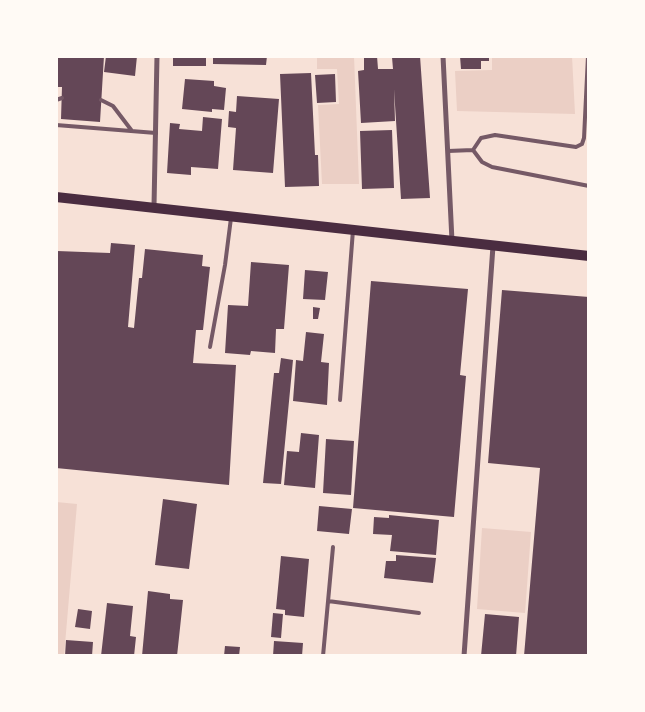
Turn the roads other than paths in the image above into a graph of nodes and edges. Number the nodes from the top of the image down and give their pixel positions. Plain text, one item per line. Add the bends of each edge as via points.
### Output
1 (157, 56) edge
2 (443, 56) edge
3 (588, 56) edge
4 (62, 98) dead end
5 (56, 100) edge
6 (101, 100) dead end
7 (56, 124) edge
8 (132, 131) junction
9 (157, 133) junction
10 (448, 150) junction
11 (473, 150) junction
12 (589, 186) edge
13 (56, 197) edge
14 (154, 206) junction
15 (231, 216) junction
16 (354, 230) junction
17 (452, 242) junction
18 (493, 246) junction
19 (589, 256) edge
20 (210, 347) dead end
21 (340, 400) dead end
22 (333, 546) dead end
23 (328, 601) junction
24 (419, 613) dead end
25 (323, 656) edge
26 (464, 656) edge

1 - 9 street
2 - 10 street
3 - 11 lane via 582,144 576,147 495,135 482,138
4 - 5 lane
6 - 8 lane via 112,106
7 - 8 lane
8 - 9 lane
9 - 14 street
10 - 11 lane
10 - 17 street
11 - 12 lane via 482,162 492,167
13 - 14 main road
14 - 15 main road
15 - 16 main road
15 - 20 lane
16 - 17 main road
16 - 21 lane
17 - 18 main road
18 - 19 main road
18 - 26 street
22 - 23 lane
23 - 24 lane
23 - 25 lane

